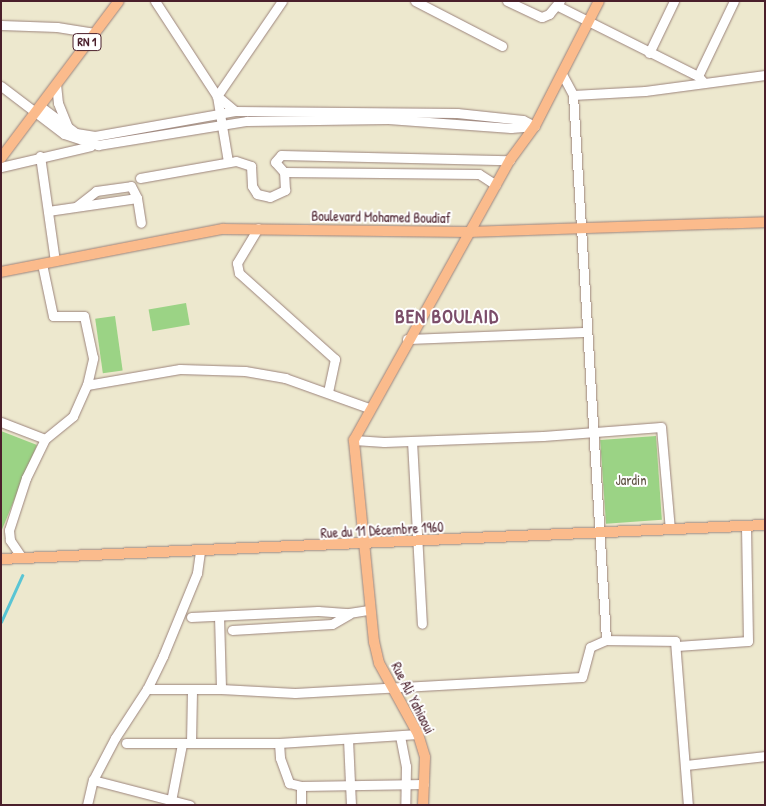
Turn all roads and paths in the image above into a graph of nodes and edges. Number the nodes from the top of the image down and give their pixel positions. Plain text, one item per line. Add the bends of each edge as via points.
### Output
1 (119, 1) edge
2 (155, 1) edge
3 (282, 1) edge
4 (415, 1) edge
5 (507, 1) edge
6 (600, 1) edge
7 (674, 1) edge
8 (734, 1) edge
9 (559, 4) edge
10 (588, 23) junction
11 (1, 25) edge
12 (95, 33) junction
13 (502, 46) dead end
14 (649, 53) junction
15 (562, 74) junction
16 (765, 75) edge
17 (701, 80) junction
18 (56, 84) junction
19 (1, 86) edge
20 (573, 95) junction
21 (217, 96) junction
22 (38, 109) junction
23 (235, 111) junction
24 (222, 118) junction
25 (535, 126) junction
26 (68, 128) junction
27 (98, 145) junction
28 (40, 156) junction
29 (1, 158) edge
30 (510, 160) junction
31 (228, 162) junction
32 (1, 166) edge
33 (284, 172) junction
34 (140, 178) dead end
35 (496, 185) junction
36 (48, 211) junction
37 (765, 222) edge
38 (141, 223) dead end
39 (258, 228) junction
40 (580, 228) junction
41 (468, 232) junction
42 (55, 261) junction
43 (42, 264) junction
44 (1, 272) edge
45 (585, 332) junction
46 (407, 340) junction
47 (87, 385) junction
48 (328, 392) junction
49 (369, 408) junction
50 (1, 422) edge
51 (592, 432) junction
52 (45, 439) junction
53 (354, 440) junction
54 (412, 441) junction
55 (765, 525) edge
56 (746, 526) junction
57 (670, 529) junction
58 (599, 532) junction
59 (418, 542) junction
60 (363, 545) junction
61 (200, 551) junction
62 (22, 558) junction
63 (1, 559) edge
64 (370, 610) junction
65 (349, 614) junction
66 (219, 616) junction
67 (191, 617) dead end
68 (422, 624) dead end
69 (232, 630) dead end
70 (606, 640) junction
71 (677, 646) junction
72 (192, 689) junction
73 (221, 689) junction
74 (147, 690) junction
75 (392, 690) junction
76 (418, 734) junction
77 (400, 736) junction
78 (348, 739) junction
79 (279, 743) junction
80 (126, 744) dead end
81 (187, 744) junction
82 (765, 756) edge
83 (686, 765) junction
84 (93, 780) junction
85 (424, 784) junction
86 (406, 785) junction
87 (301, 786) junction
88 (351, 786) junction
89 (171, 801) junction
90 (87, 805) edge
91 (190, 805) edge
92 (301, 805) edge
93 (351, 805) edge
94 (405, 805) edge
95 (423, 805) edge
96 (688, 805) edge

1 - 12 main road, RN 1
2 - 21 street
3 - 21 street
4 - 13 street
5 - 9 street via 542,17
6 - 10 main road
7 - 14 street
8 - 17 street
9 - 10 street
10 - 14 street
10 - 15 main road
11 - 12 street via 57,27
12 - 18 main road, RN 1
14 - 17 street
15 - 20 street
15 - 25 main road
16 - 17 street
17 - 20 street
18 - 22 main road, RN 1
18 - 26 street via 58,103
19 - 22 street
20 - 40 street
21 - 23 street
21 - 24 street
22 - 26 street
22 - 27 street via 64,134
22 - 29 main road, RN 1
23 - 24 street
23 - 25 street via 456,113 513,119
24 - 25 street via 388,119 511,128
24 - 26 street via 95,136
24 - 27 street
24 - 31 street
25 - 30 main road
27 - 28 street
28 - 32 street
28 - 36 street
30 - 33 street via 281,155 275,162
30 - 35 main road
31 - 33 street via 251,166 252,186 257,194 270,197 285,190
31 - 34 street
33 - 35 street via 479,174
35 - 41 main road
36 - 38 street via 137,198
36 - 42 street
37 - 40 main road, Boulevard Mohamed Boudiaf
39 - 41 main road, Boulevard Mohamed Boudiaf
39 - 42 main road, Boulevard Mohamed Boudiaf via 223,229
39 - 48 street via 237,263 239,273 335,360
40 - 41 main road, Boulevard Mohamed Boudiaf
40 - 45 street
41 - 46 main road
42 - 43 main road, Boulevard Mohamed Boudiaf
43 - 44 main road, Boulevard Mohamed Boudiaf
43 - 47 street via 53,316 78,314 86,320 93,358
45 - 46 street
45 - 51 street
46 - 49 main road
47 - 48 street via 204,368 285,378
47 - 52 street via 73,416
48 - 49 street
49 - 53 main road
50 - 52 street
51 - 54 street
51 - 57 street via 661,427
51 - 58 street
52 - 62 street via 26,478 9,530 10,540
53 - 54 street
53 - 60 main road, Rue Ali Yahiaoui
54 - 59 street
55 - 56 main road, Rue du 11 Décembre 1960
56 - 57 main road, Rue du 11 Décembre 1960
56 - 71 street via 748,640
57 - 58 main road, Rue du 11 Décembre 1960
58 - 59 main road, Rue du 11 Décembre 1960
58 - 70 street
59 - 60 main road, Rue du 11 Décembre 1960
59 - 68 street
60 - 61 main road, Rue du 11 Décembre 1960
60 - 64 main road, Rue Ali Yahiaoui
61 - 62 main road, Rue du 11 Décembre 1960
61 - 74 street via 182,612
62 - 63 main road, Rue du 11 Décembre 1960
64 - 65 street
64 - 75 main road, Rue Ali Yahiaoui via 379,663
65 - 66 street via 318,611
65 - 69 street via 332,624
66 - 67 street
66 - 73 street
70 - 71 street via 666,639 675,641
70 - 75 street via 590,647 582,677
71 - 83 street
72 - 73 street
72 - 74 street
72 - 81 street
73 - 75 street via 295,693
74 - 84 street via 115,738
75 - 76 main road, Rue Ali Yahiaoui
76 - 77 street
76 - 85 main road, Rue Ali Yahiaoui via 425,757
77 - 78 street
77 - 86 street
78 - 79 street
78 - 88 street
79 - 81 street
79 - 87 street via 280,758 289,783
80 - 81 street
81 - 89 street
82 - 83 street
83 - 96 street
84 - 89 street
84 - 90 street
85 - 86 street
85 - 95 main road, Rue Ali Yahiaoui
86 - 88 street
86 - 94 street
87 - 88 street
87 - 92 street
88 - 93 street
89 - 91 street

